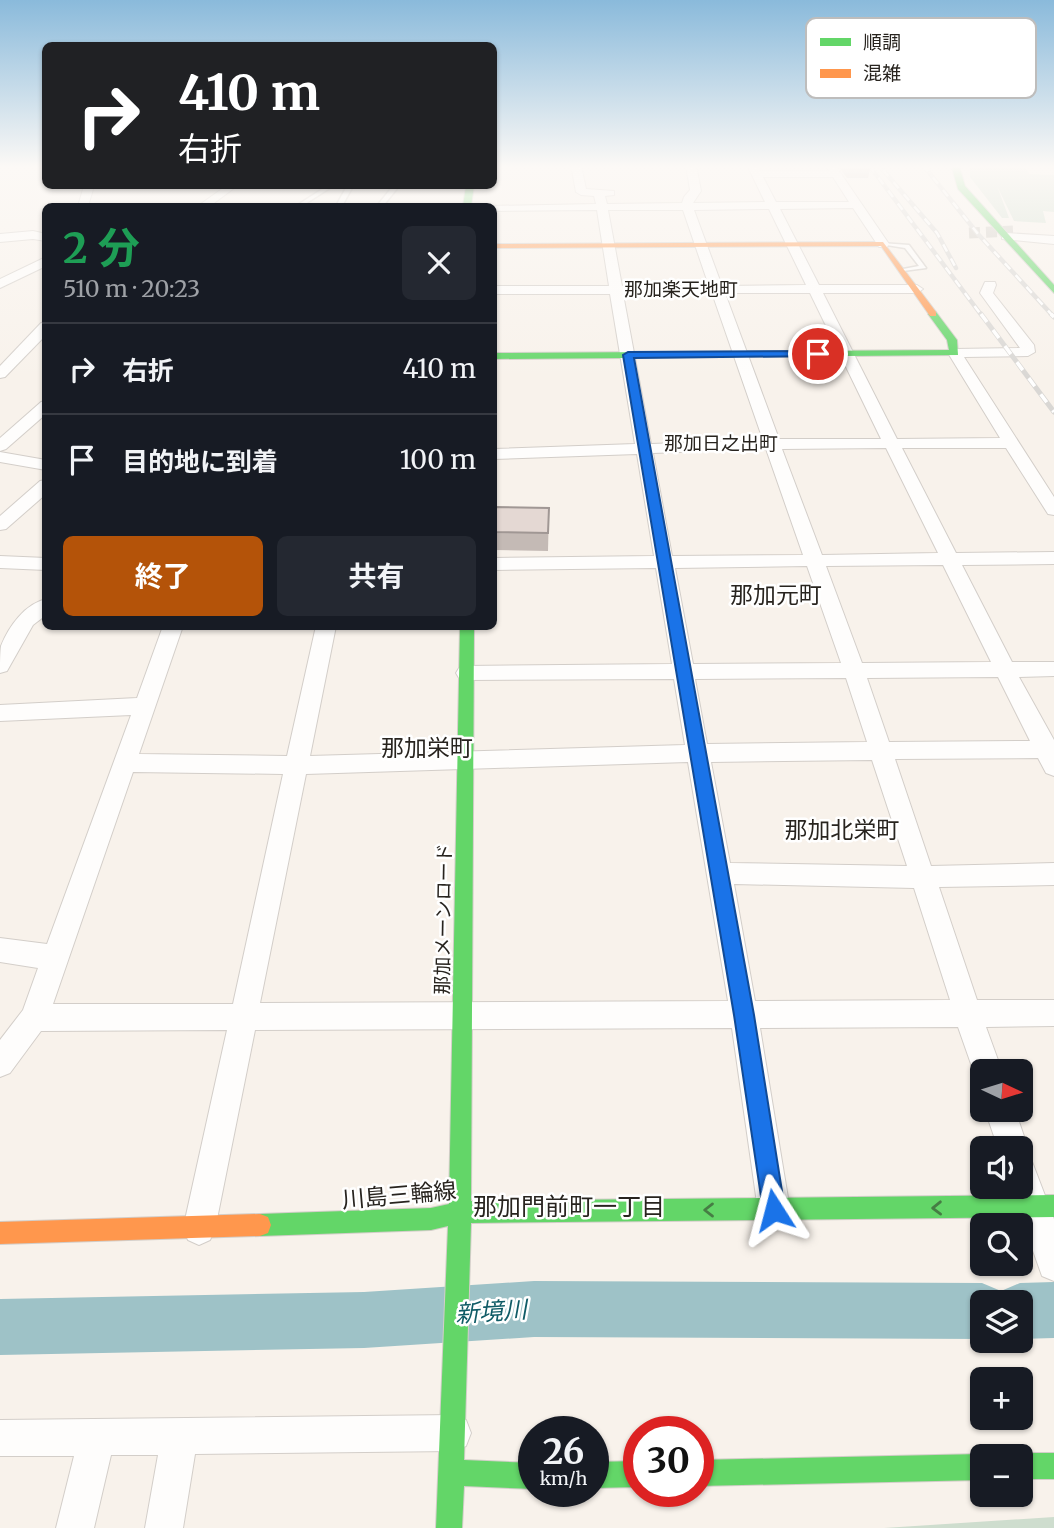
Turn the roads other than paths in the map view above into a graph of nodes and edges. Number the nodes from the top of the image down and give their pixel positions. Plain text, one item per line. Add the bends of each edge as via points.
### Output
1 (608, 236) edge
2 (698, 236) edge
3 (787, 236) edge
4 (878, 236) edge
5 (1006, 237) joint
6 (1054, 240) edge
7 (791, 244) junction
8 (883, 244) junction
9 (610, 245) junction
10 (701, 245) junction
11 (497, 246) edge
12 (42, 263) edge
13 (34, 282) dead end
14 (990, 285) dead end
15 (0, 287) edge
16 (812, 288) junction
17 (616, 289) junction
18 (717, 289) junction
19 (917, 289) junction
20 (497, 290) edge
21 (1054, 290) edge
22 (42, 330) edge
23 (955, 353) junction
24 (845, 354) junction
25 (628, 355) junction
26 (740, 355) junction
27 (497, 356) edge
28 (0, 374) edge
29 (42, 409) edge
30 (890, 443) junction
31 (1010, 443) junction
32 (773, 444) junction
33 (0, 446) edge
34 (643, 449) junction
35 (497, 454) edge
36 (0, 457) edge
37 (42, 464) edge
38 (42, 488) edge
39 (1054, 510) edge
40 (0, 525) edge
41 (1054, 558) edge
42 (949, 559) junction
43 (815, 560) junction
44 (0, 562) edge
45 (663, 562) junction
46 (42, 564) edge
47 (497, 564) edge
48 (42, 608) edge
49 (172, 630) edge
50 (325, 630) edge
51 (467, 630) edge
52 (0, 666) edge
53 (1006, 669) junction
54 (1054, 669) edge
55 (854, 670) junction
56 (466, 673) junction
57 (682, 673) junction
58 (145, 706) junction
59 (0, 713) edge
60 (882, 752) junction
61 (698, 753) junction
62 (1051, 755) edge
63 (465, 758) junction
64 (126, 763) junction
65 (297, 765) junction
66 (719, 873) junction
67 (1054, 874) edge
68 (923, 877) junction
69 (0, 950) edge
70 (56, 958) junction
71 (1054, 1013) edge
72 (968, 1014) junction
73 (744, 1015) junction
74 (463, 1017) junction
75 (34, 1018) junction
76 (244, 1019) junction
77 (983, 1059) edge
78 (0, 1063) edge
79 (1033, 1190) edge
80 (1043, 1206) edge
81 (774, 1210) junction
82 (460, 1212) junction
83 (199, 1229) junction
84 (0, 1233) edge
85 (1053, 1261) edge
86 (453, 1433) junction
87 (97, 1436) junction
88 (180, 1436) junction
89 (0, 1438) edge
90 (1033, 1466) edge
91 (1054, 1466) edge
92 (970, 1467) edge
93 (452, 1472) junction
94 (714, 1473) edge
95 (518, 1475) edge
96 (75, 1528) edge
97 (164, 1528) edge
98 (449, 1528) edge

1 - 9 street
2 - 10 street
3 - 7 street
4 - 8 street
5 - 6 street
5 - 21 street
7 - 8 street
7 - 10 street
7 - 16 street
8 - 19 street
9 - 10 street
9 - 11 street
9 - 17 street
10 - 18 street
12 - 15 street
13 - 15 street
14 - 23 street via 986,293 1028,352
16 - 18 street
16 - 19 street
16 - 24 street
17 - 18 street
17 - 20 street
17 - 25 street
18 - 26 street
19 - 23 street via 952,340
22 - 28 street
23 - 24 street
23 - 31 street
24 - 26 street
24 - 30 street
25 - 26 street
25 - 27 street
25 - 34 street
26 - 32 street
29 - 33 street
30 - 31 street
30 - 32 street
30 - 42 street
31 - 39 street
32 - 34 street
32 - 43 street
34 - 35 street
34 - 45 street
36 - 37 street
38 - 40 street
41 - 42 street
42 - 43 street
42 - 53 street
43 - 45 street
43 - 55 street
44 - 46 street
45 - 47 street
45 - 57 street
48 - 52 street via 25,621
49 - 58 street
50 - 65 street
51 - 56 street, 那加メーンロード
53 - 54 street
53 - 55 street
53 - 62 street
55 - 57 street
55 - 60 street
56 - 57 street
56 - 63 street, 那加メーンロード
57 - 61 street
58 - 59 street
58 - 64 street
60 - 61 street
60 - 62 street
60 - 68 street
61 - 63 street
61 - 66 street
63 - 65 street
63 - 74 street, 那加メーンロード
64 - 65 street
64 - 70 street
65 - 76 street
66 - 68 street
66 - 73 street
67 - 68 street
68 - 72 street
69 - 70 street
70 - 75 street
71 - 72 street
72 - 73 street
72 - 77 street
73 - 74 street
73 - 81 street
74 - 76 street
74 - 82 street, 那加メーンロード
75 - 76 street
75 - 78 street
76 - 83 street
79 - 80 street
80 -> 81 street, 川島三輪線
80 - 85 street
81 -> 82 street, 川島三輪線
82 - 83 street, 川島三輪線 via 431,1219
82 - 86 street, 那加メーンロード
83 - 84 street, 川島三輪線
86 - 88 street
86 - 93 street, 那加メーンロード
87 - 88 street
87 - 89 street
87 - 96 street
88 - 97 street
90 - 91 street
92 - 94 street
93 - 95 street
93 - 98 street

